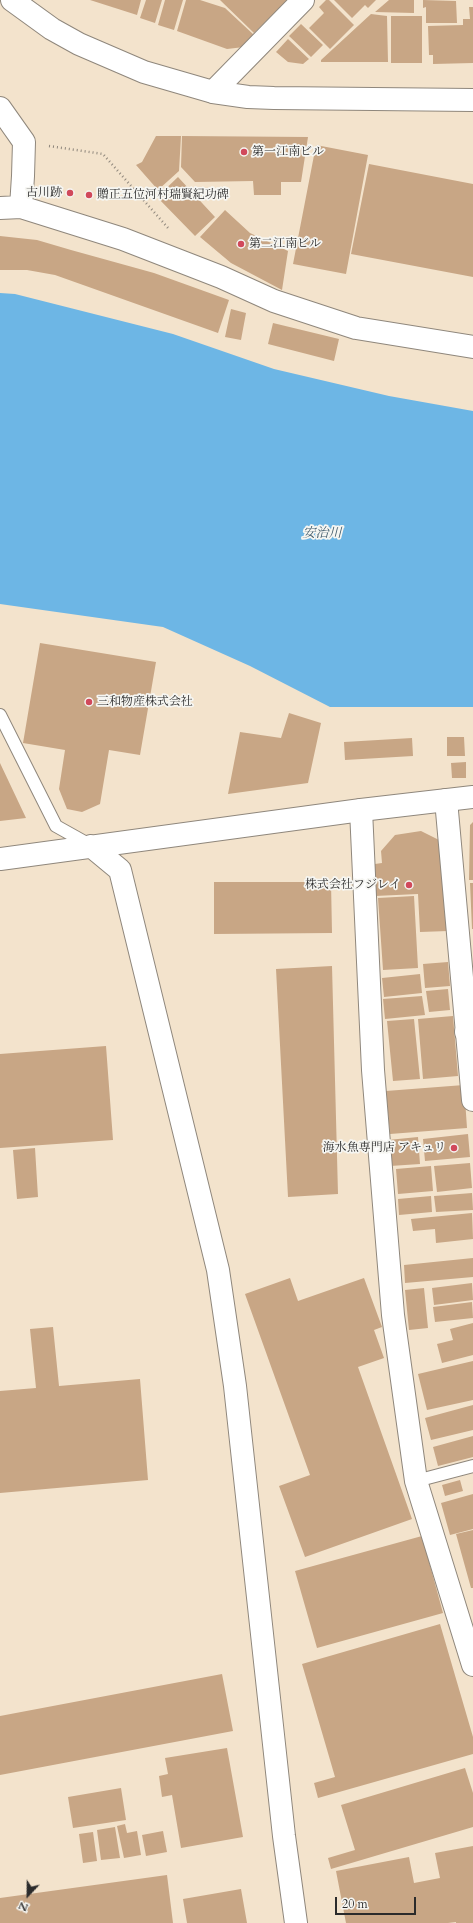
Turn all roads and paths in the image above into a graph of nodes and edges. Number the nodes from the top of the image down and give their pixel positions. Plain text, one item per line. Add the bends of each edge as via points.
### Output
1 (303, 0) edge
2 (24, 3) edge
3 (213, 92) junction
4 (473, 100) edge
5 (0, 108) edge
6 (24, 142) junction
7 (10, 207) edge
8 (170, 231) dead end
9 (473, 347) edge
10 (0, 715) edge
11 (473, 797) edge
12 (446, 800) junction
13 (361, 810) junction
14 (91, 846) junction
15 (0, 859) edge
16 (469, 1032) edge
17 (473, 1100) edge
18 (473, 1466) edge
19 (416, 1480) junction
20 (473, 1665) edge
21 (296, 1923) edge

1 - 3 street
2 - 3 street via 79,44 151,74
3 - 4 street via 274,98
5 - 6 street
6 - 7 street
6 - 8 path via 103,154
7 - 9 street via 123,239 221,277 274,301 356,328
10 - 14 lane via 56,826
11 - 12 street
12 - 13 street
12 - 16 street
13 - 14 street
13 - 19 street via 374,1070 393,1315
14 - 15 street
14 - 21 street via 120,870 218,1270 235,1386 282,1821
16 - 17 street
18 - 19 lane
19 - 20 street

